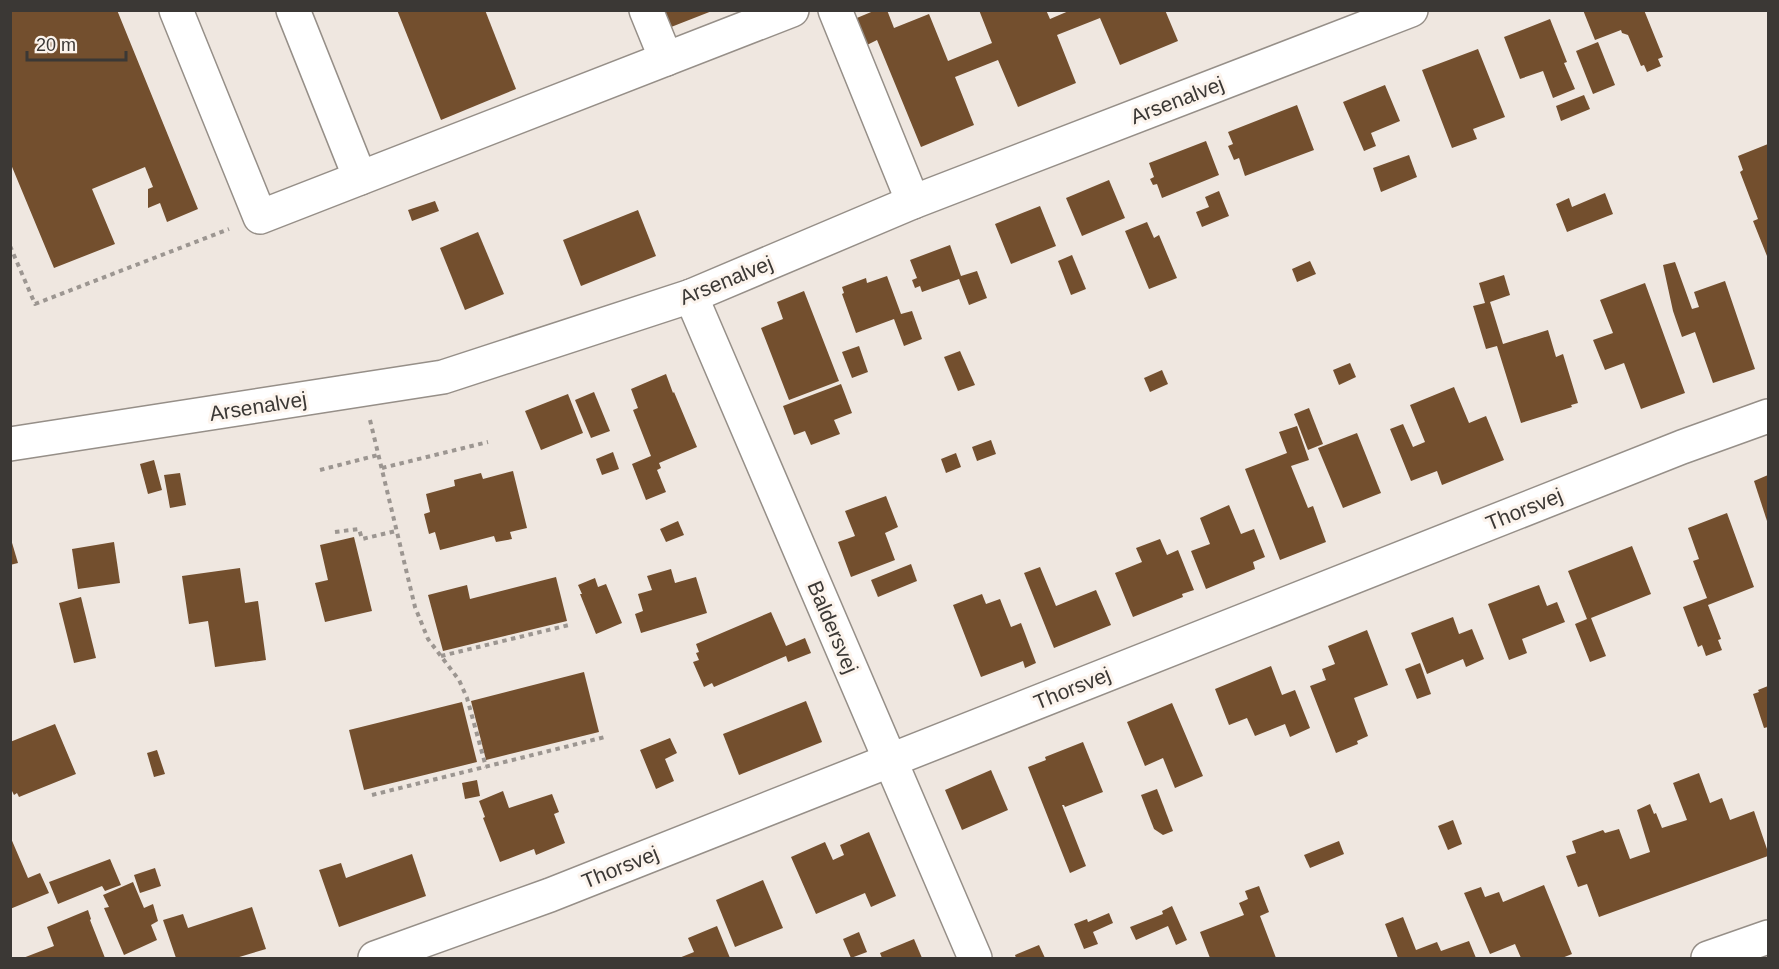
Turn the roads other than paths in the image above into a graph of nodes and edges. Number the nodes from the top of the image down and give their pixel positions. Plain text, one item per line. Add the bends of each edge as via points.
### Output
1 (176, 10) edge
2 (293, 10) edge
3 (646, 10) edge
4 (792, 10) edge
5 (835, 10) edge
6 (1412, 10) edge
7 (666, 59) junction
8 (360, 178) junction
9 (913, 202) junction
10 (691, 296) junction
11 (1768, 416) edge
12 (10, 444) edge
13 (891, 760) junction
14 (1768, 937) edge
15 (375, 958) edge
16 (975, 958) edge
17 (1708, 958) edge

1 - 8 street via 260,217
2 - 8 street
3 - 7 street
4 - 7 street
5 - 9 street
6 - 9 street, Arsenalvej
7 - 8 street
9 - 10 street, Arsenalvej
10 - 12 street, Arsenalvej via 443,377
10 - 13 street, Baldersvej
11 - 13 street, Thorsvej
13 - 15 street, Thorsvej via 550,895
13 - 16 street, Baldersvej
14 - 17 street

